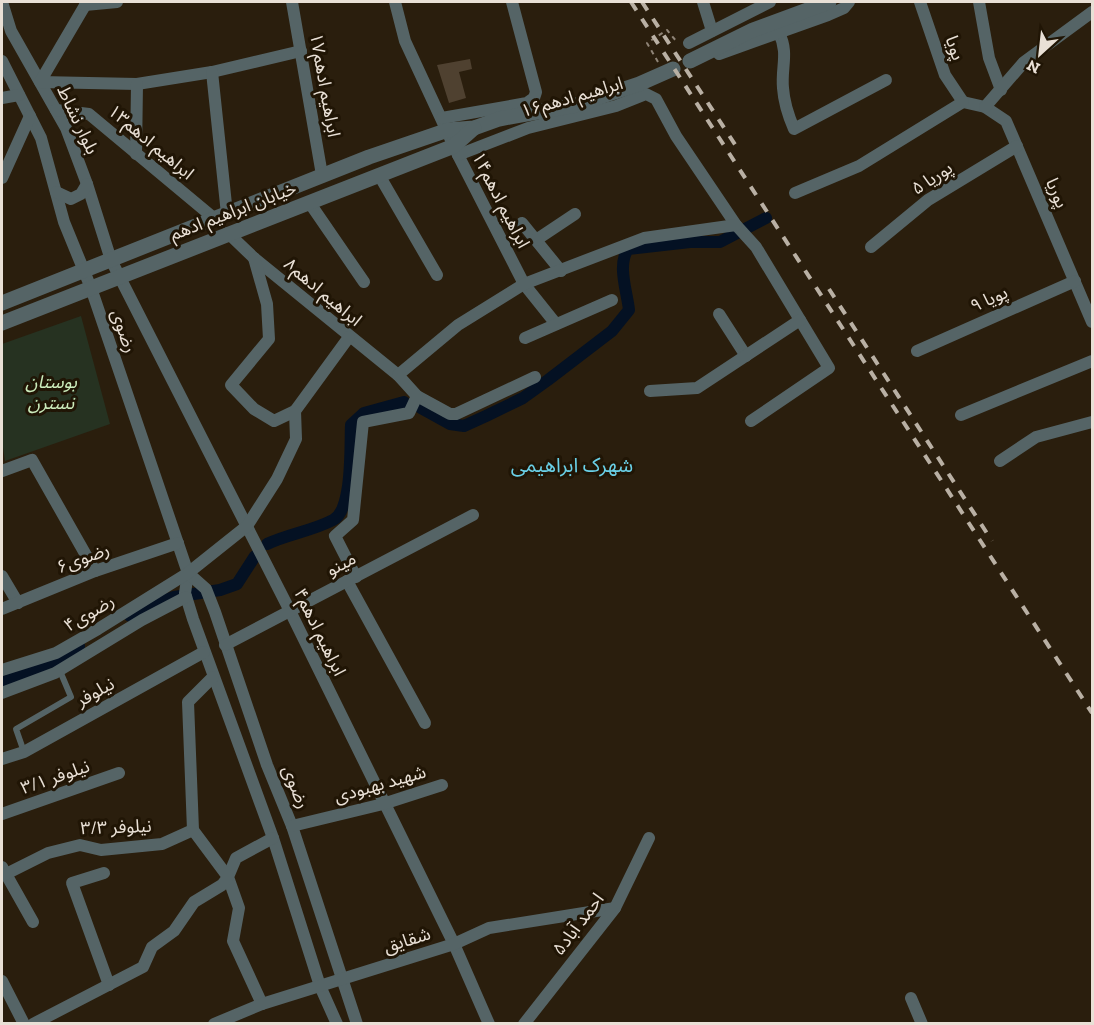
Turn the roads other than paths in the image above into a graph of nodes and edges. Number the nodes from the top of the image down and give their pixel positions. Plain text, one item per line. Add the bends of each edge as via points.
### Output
1 (2, 2) edge
2 (117, 2) edge
3 (294, 2) edge
4 (395, 2) edge
5 (512, 2) edge
6 (704, 2) edge
7 (770, 2) edge
8 (829, 2) edge
9 (849, 2) edge
10 (920, 2) edge
11 (979, 2) edge
12 (86, 3) edge
13 (808, 6) edge
14 (1092, 12) edge
15 (712, 31) junction
16 (778, 33) junction
17 (687, 50) joint
18 (301, 51) junction
19 (706, 59) dead end
20 (2, 61) edge
21 (673, 69) dead end
22 (212, 72) junction
23 (886, 80) dead end
24 (40, 82) junction
25 (137, 84) junction
26 (1001, 90) junction
27 (19, 94) junction
28 (2, 98) edge
29 (963, 102) junction
30 (986, 107) junction
31 (56, 110) junction
32 (30, 116) junction
33 (445, 124) junction
34 (474, 128) junction
35 (1017, 146) junction
36 (456, 151) junction
37 (136, 154) junction
38 (322, 175) junction
39 (379, 175) junction
40 (2, 178) edge
41 (87, 184) junction
42 (56, 192) junction
43 (795, 193) dead end
44 (309, 202) junction
45 (575, 214) dead end
46 (221, 216) junction
47 (522, 223) dead end
48 (736, 225) junction
49 (228, 233) junction
50 (536, 240) junction
51 (871, 247) dead end
52 (254, 258) junction
53 (111, 260) junction
54 (84, 271) junction
55 (561, 271) junction
56 (437, 275) dead end
57 (120, 277) junction
58 (1075, 281) junction
59 (364, 282) dead end
60 (524, 284) junction
61 (91, 288) junction
62 (612, 300) dead end
63 (2, 303) edge
64 (719, 314) dead end
65 (800, 320) junction
66 (1092, 322) edge
67 (2, 323) edge
68 (556, 324) junction
69 (349, 337) junction
70 (525, 338) dead end
71 (917, 351) dead end
72 (746, 356) junction
73 (1092, 361) edge
74 (398, 375) junction
75 (535, 377) dead end
76 (650, 391) dead end
77 (417, 396) junction
78 (295, 411) junction
79 (961, 416) dead end
80 (751, 421) dead end
81 (1092, 422) edge
82 (1000, 461) dead end
83 (2, 471) edge
84 (473, 515) dead end
85 (247, 526) junction
86 (178, 543) junction
87 (95, 571) junction
88 (188, 573) junction
89 (2, 576) edge
90 (351, 579) junction
91 (186, 597) junction
92 (18, 603) junction
93 (2, 609) edge
94 (290, 611) junction
95 (225, 645) junction
96 (204, 652) junction
97 (2, 670) edge
98 (60, 671) junction
99 (213, 677) junction
100 (2, 693) edge
101 (425, 723) dead end
102 (24, 752) junction
103 (2, 759) edge
104 (267, 765) junction
105 (248, 772) junction
106 (120, 773) dead end
107 (442, 785) dead end
108 (383, 804) junction
109 (2, 814) edge
110 (292, 826) junction
111 (193, 830) junction
112 (273, 838) junction
113 (649, 838) dead end
114 (4, 870) edge
115 (104, 873) dead end
116 (228, 877) junction
117 (615, 908) junction
118 (33, 922) dead end
119 (454, 944) junction
120 (341, 979) junction
121 (2, 981) edge
122 (109, 985) junction
123 (320, 986) junction
124 (911, 998) dead end
125 (262, 1005) junction
126 (228, 1020) edge
127 (24, 1023) edge
128 (33, 1023) edge
129 (214, 1023) edge
130 (337, 1023) edge
131 (357, 1023) edge
132 (489, 1023) edge
133 (524, 1023) edge
134 (922, 1023) edge

1 - 24 street, بلوار نشاط via 11,32
2 - 12 street
3 - 18 street, ابراهیم ادهم۱۷
4 - 33 street, ابراهیم ادهم۱۴ via 405,41
5 - 33 street via 536,92 534,98
6 - 15 street
7 - 15 street
8 - 13 street
9 - 16 street via 844,8
10 - 29 street, پویا via 945,75
11 - 26 street via 989,58
12 - 24 street
13 - 17 street via 712,48
14 - 26 street via 1024,62
15 - 17 street
16 - 19 street
16 - 23 street via 785,46 785,107 794,129
18 - 22 street
18 - 38 street, ابراهیم ادهم۱۷
20 - 27 street
21 - 34 street, خیابان ابراهیم ادهم via 587,102 499,119
22 - 25 street
22 - 46 street
24 - 25 street
24 - 31 street, بلوار نشاط
25 - 37 street
26 - 30 street
27 - 28 street
27 - 32 street
29 - 30 street, پوریا
29 - 43 street via 859,166
30 - 35 street, پوریا via 1006,121
31 - 37 street, ابراهیم ادهم۱۳ via 89,114
31 - 41 street, بلوار نشاط
32 - 40 street
32 - 42 street via 41,138
33 - 34 street, خیابان ابراهیم ادهم
33 - 36 street, ابراهیم ادهم۱۴
33 - 38 street, خیابان ابراهیم ادهم
34 - 36 street, خیابان ابراهیم ادهم
35 - 51 street, پوریا ۵ via 928,200
35 - 58 street, پوریا
36 - 39 street, خیابان ابراهیم ادهم
36 - 48 street, ابراهیم ادهم۱۶ via 646,94 656,99
36 - 60 street, ابراهیم ادهم۱۴
37 - 46 street, ابراهیم ادهم۱۳
38 - 46 street, خیابان ابراهیم ادهم
39 - 44 street, خیابان ابراهیم ادهم
39 - 56 street
41 - 42 street via 81,194 71,199
41 - 53 street, بلوار نشاط
42 - 54 street
44 - 49 street, خیابان ابراهیم ادهم
44 - 59 street
45 - 50 street
46 - 53 street, خیابان ابراهیم ادهم
47 - 50 street
48 - 55 street via 644,238
48 - 65 street, ابراهیم ادهم۱۶ via 756,247
49 - 52 street, ابراهیم ادهم۸
49 - 57 street, خیابان ابراهیم ادهم
50 - 55 street
52 - 69 street, ابراهیم ادهم۸
52 - 78 street via 267,304 269,339 231,385 254,409 274,422
53 - 54 street, خیابان ابراهیم ادهم
53 - 57 street, ابراهیم ادهم۴
54 - 61 street, رضوی
54 - 63 street, خیابان ابراهیم ادهم
55 - 60 street
57 - 61 street, خیابان ابراهیم ادهم
57 - 85 street, ابراهیم ادهم۴
58 - 66 street, پوریا
58 - 71 street, پویا ۹
60 - 68 street, ابراهیم ادهم۱۴
60 - 74 street via 458,325
61 - 67 street, خیابان ابراهیم ادهم
61 - 86 street, رضوی
62 - 68 street
64 - 72 street
65 - 72 street
65 - 80 street, ابراهیم ادهم۱۶ via 829,368
68 - 70 street
69 - 74 street, ابراهیم ادهم۸
69 - 78 street
72 - 76 street via 697,388
73 - 79 street
74 - 77 street, ابراهیم ادهم۸
75 - 77 street, ابراهیم ادهم۸ via 456,414
77 - 90 street via 409,413 363,422 353,520 335,536
78 - 85 street, رضوی۴ via 296,439 278,479
81 - 82 street via 1036,437
83 - 87 street via 32,460
84 - 90 street, مینو
85 - 88 street, رضوی۴
85 - 94 street, ابراهیم ادهم۴
86 - 87 street, رضوی۶
86 - 88 street, رضوی
87 - 92 street, رضوی۶
88 - 91 street, رضوی
88 - 95 street, رضوی via 206,589
88 - 97 street, رضوی۴ via 56,653
89 - 92 street
90 - 94 street, مینو
90 - 101 street
91 - 96 street, رضوی
91 - 98 street
92 - 93 street, رضوی۶
94 - 95 street, مینو
94 - 108 street, ابراهیم ادهم۴
95 - 104 street, رضوی
96 - 99 street, رضوی
96 - 102 street, نیلوفر
98 - 100 street
98 - 102 lane via 71,698 16,729
99 - 105 street, رضوی
99 - 111 street via 188,702
102 - 103 street, نیلوفر
104 - 105 street
104 - 110 street, رضوی
105 - 112 street, رضوی
106 - 109 street, نیلوفر ۳/۱
107 - 108 street, شهید بهبودی
108 - 110 street, شهید بهبودی
108 - 119 street, ابراهیم ادهم۴
110 - 120 street, رضوی
111 - 114 street, نیلوفر ۳/۳ via 162,844 101,850 80,845
111 - 116 street
112 - 116 street via 236,858
112 - 123 street, رضوی
113 - 117 street, احمد آباد۵
114 - 118 street
115 - 122 street via 72,883
116 - 122 street via 194,903 174,931 152,947 143,967
116 - 125 street via 239,909 233,941
117 - 119 street, شقایق via 489,928
117 - 133 street, احمد آباد۵
119 - 120 street, شقایق
119 - 132 street, ابراهیم ادهم۴
120 - 123 street, شقایق
120 - 131 street, رضوی
121 - 127 street
122 - 128 street
123 - 125 street, شقایق
123 - 130 street, رضوی
124 - 134 street
125 - 126 street, شقایق
126 - 129 street, شقایق

